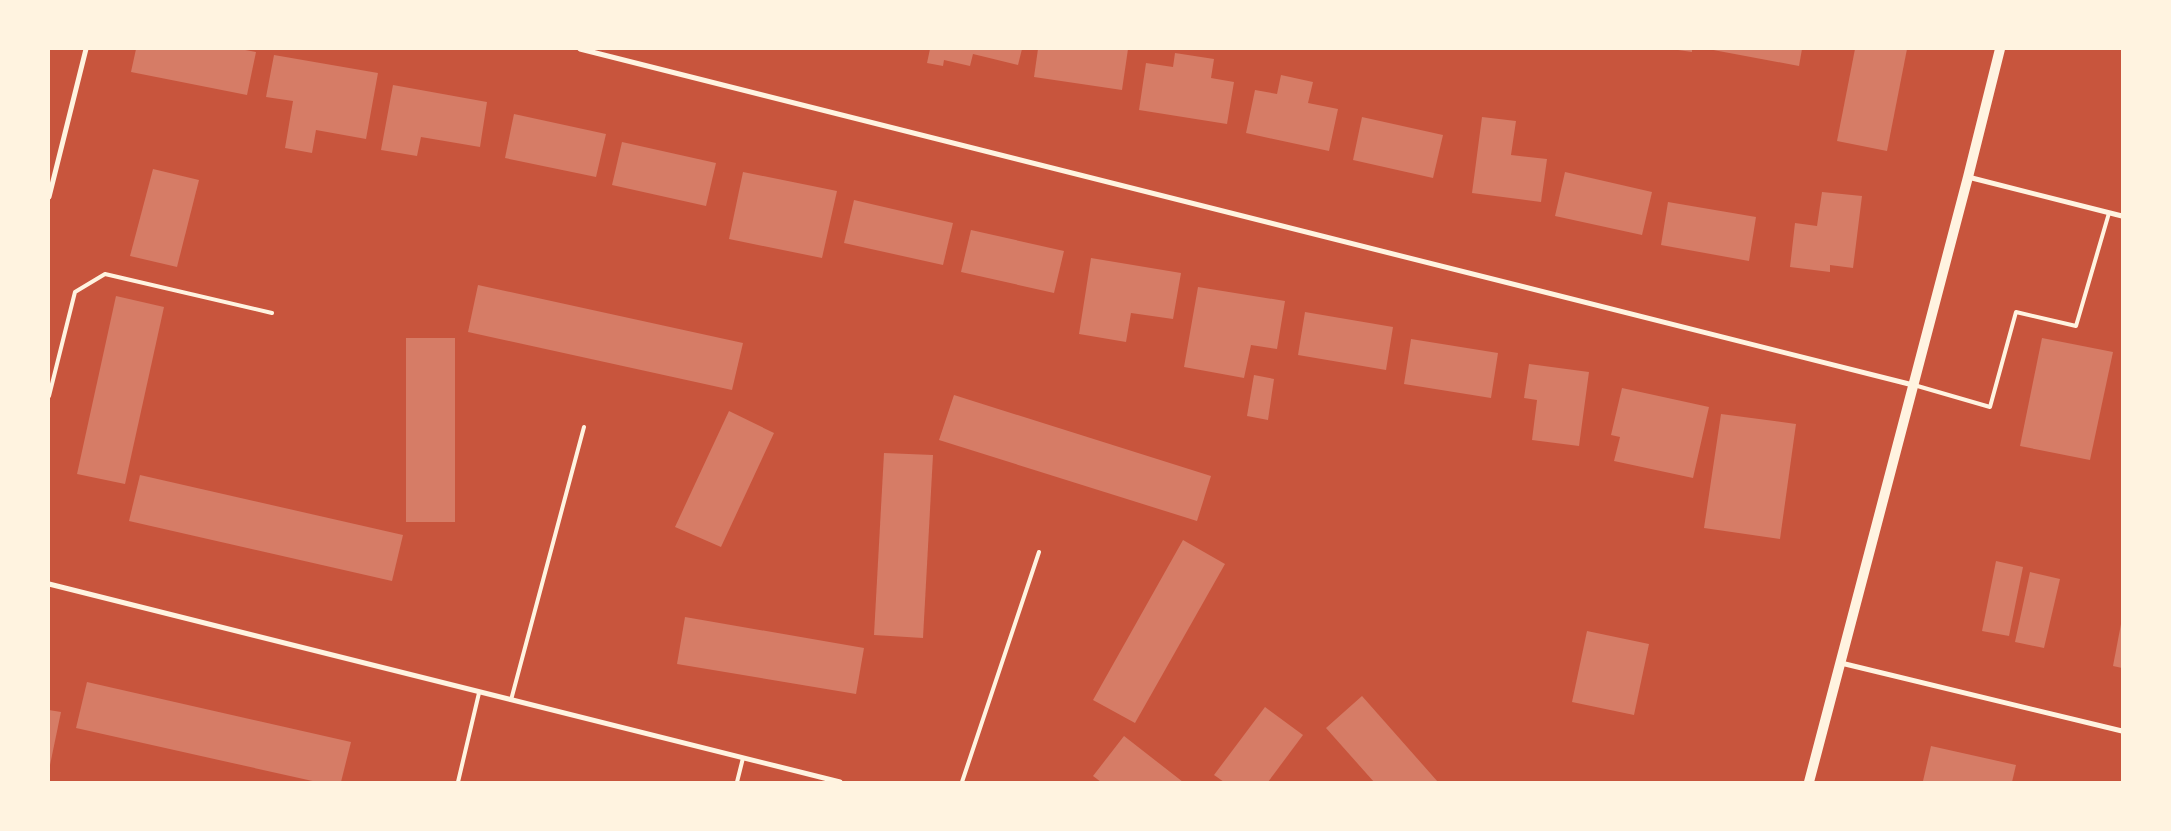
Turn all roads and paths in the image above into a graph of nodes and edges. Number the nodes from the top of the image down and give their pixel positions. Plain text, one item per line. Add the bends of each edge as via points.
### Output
1 (86, 49) edge
2 (580, 49) edge
3 (2000, 49) edge
4 (1968, 177) junction
5 (49, 197) edge
6 (2109, 213) junction
7 (2122, 216) edge
8 (272, 314) dead end
9 (1914, 385) junction
10 (49, 396) edge
11 (584, 427) dead end
12 (1039, 552) dead end
13 (49, 584) edge
14 (1840, 663) junction
15 (479, 692) junction
16 (511, 700) junction
17 (2122, 731) edge
18 (743, 758) junction
19 (458, 782) edge
20 (737, 782) edge
21 (840, 782) edge
22 (962, 782) edge
23 (1809, 782) edge

1 - 5 street
2 - 9 street
3 - 4 main road
4 - 6 street
4 - 9 main road
6 - 7 street
6 - 9 lane via 2076,326 2016,312 1990,407
8 - 10 lane via 105,274 75,292
9 - 14 main road
11 - 16 lane
12 - 22 lane
13 - 15 street
14 - 17 street
14 - 23 main road
15 - 16 street
15 - 19 lane
16 - 18 street
18 - 20 lane
18 - 21 street

